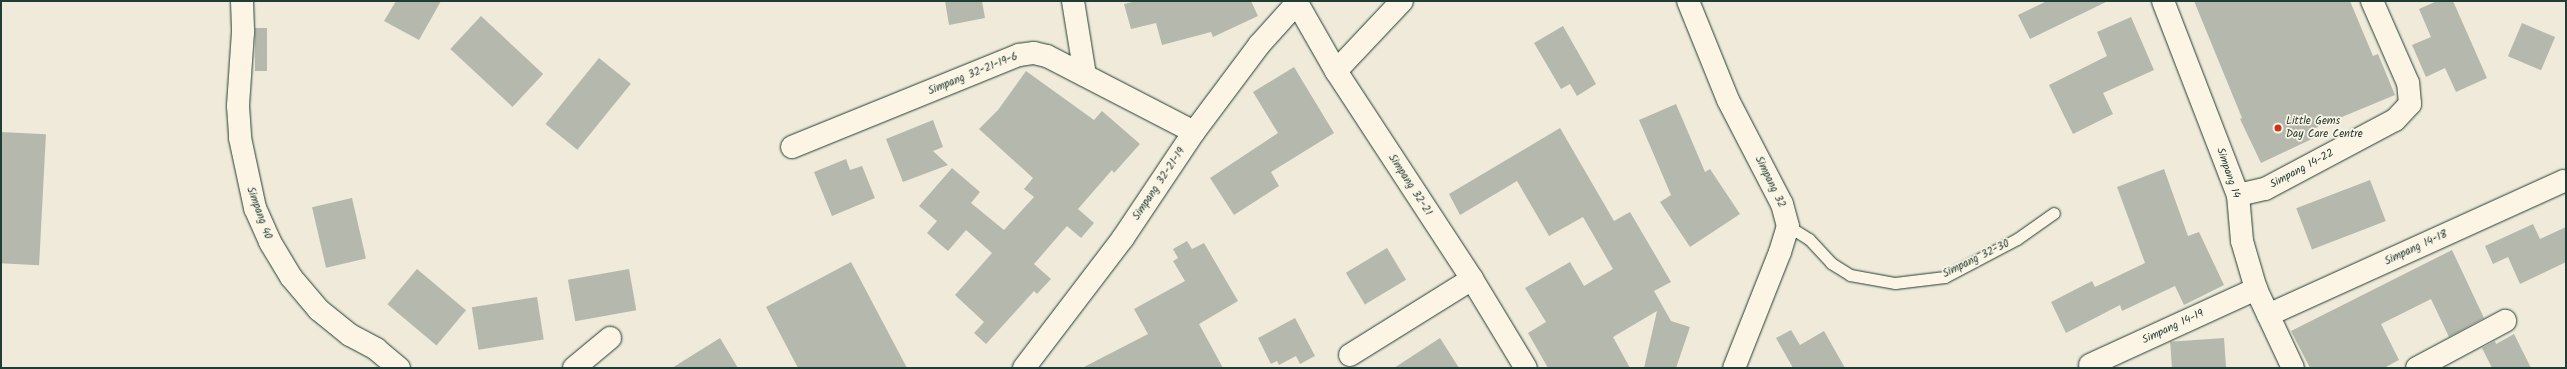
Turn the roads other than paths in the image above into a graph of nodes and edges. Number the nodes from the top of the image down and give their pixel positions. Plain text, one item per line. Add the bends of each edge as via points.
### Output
1 (242, 1) edge
2 (1073, 1) edge
3 (1402, 1) edge
4 (1688, 1) edge
5 (2163, 1) edge
6 (2372, 1) edge
7 (1297, 2) edge
8 (1336, 71) junction
9 (1085, 75) junction
10 (1194, 132) junction
11 (792, 147) dead end
12 (2563, 180) dead end
13 (2238, 195) junction
14 (2054, 213) dead end
15 (1788, 226) junction
16 (1472, 279) junction
17 (2256, 289) junction
18 (2268, 316) junction
19 (2505, 321) dead end
20 (610, 338) dead end
21 (1350, 355) dead end
22 (2090, 365) dead end
23 (399, 368) edge
24 (574, 368) edge
25 (1024, 368) edge
26 (1526, 368) edge
27 (1734, 368) edge
28 (2293, 368) edge
29 (2417, 368) edge

1 - 23 street, Simpang 40 via 243,32 238,106 240,138 255,208 270,242 291,277 319,310 350,335 376,349
2 - 9 street
3 - 8 street
4 - 15 street, Simpang 32 via 1728,100 1782,204
5 - 13 street, Simpang 14
6 - 13 street, Simpang 14-22 via 2408,83 2410,104 2396,120 2265,189
7 - 8 street, Simpang 32-21
7 - 10 street, Simpang 32-21-19 via 1260,45
8 - 16 street, Simpang 32-21
9 - 10 street, Simpang 32-21-19-6
9 - 11 street, Simpang 32-21-19-6 via 1047,56 1034,53 1019,55
10 - 25 street, Simpang 32-21-19 via 1123,238
12 - 18 street, Simpang 14-18
13 - 17 street, Simpang 14 via 2242,241
14 - 15 lane, Simpang 32-30 via 2017,239 1945,277 1895,283 1850,274 1831,263 1809,239
15 - 27 street
16 - 21 street
16 - 26 street, Simpang 32-21
17 - 18 street, Simpang 14
17 - 22 street, Simpang 14-19
18 - 28 street, Simpang 14
19 - 29 street
20 - 24 street

